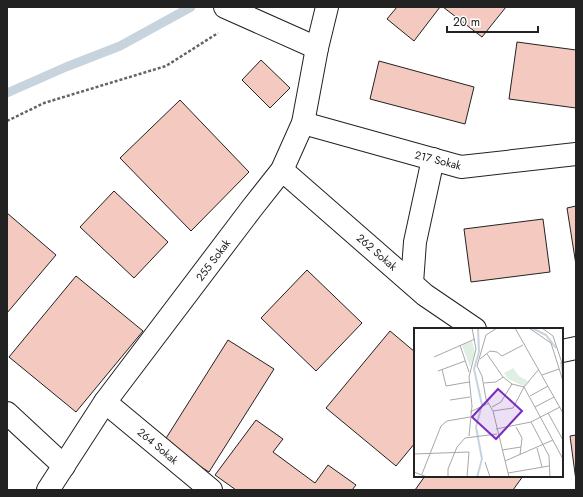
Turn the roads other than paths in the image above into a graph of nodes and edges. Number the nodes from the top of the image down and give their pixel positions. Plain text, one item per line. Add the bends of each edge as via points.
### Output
1 (327, 7) edge
2 (234, 11) edge
3 (317, 48) junction
4 (303, 124) junction
5 (576, 154) edge
6 (433, 159) junction
7 (282, 170) junction
8 (412, 283) junction
9 (474, 328) edge
10 (576, 348) edge
11 (563, 351) edge
12 (105, 402) junction
13 (7, 413) edge
14 (64, 466) junction
15 (48, 490) edge
16 (211, 490) edge

1 - 3 street, 255 Sokak
2 - 3 street
3 - 4 street, 255 Sokak
4 - 6 street, 217 Sokak
4 - 7 street, 255 Sokak
5 - 6 street, 217 Sokak via 461,167
6 - 8 street via 415,242
7 - 8 street, 262 Sokak
7 - 12 street, 255 Sokak
8 - 9 street, 262 Sokak via 425,295
10 - 11 street
12 - 14 street, 255 Sokak
12 - 16 street, 264 Sokak
13 - 14 street
14 - 15 street, 255 Sokak

